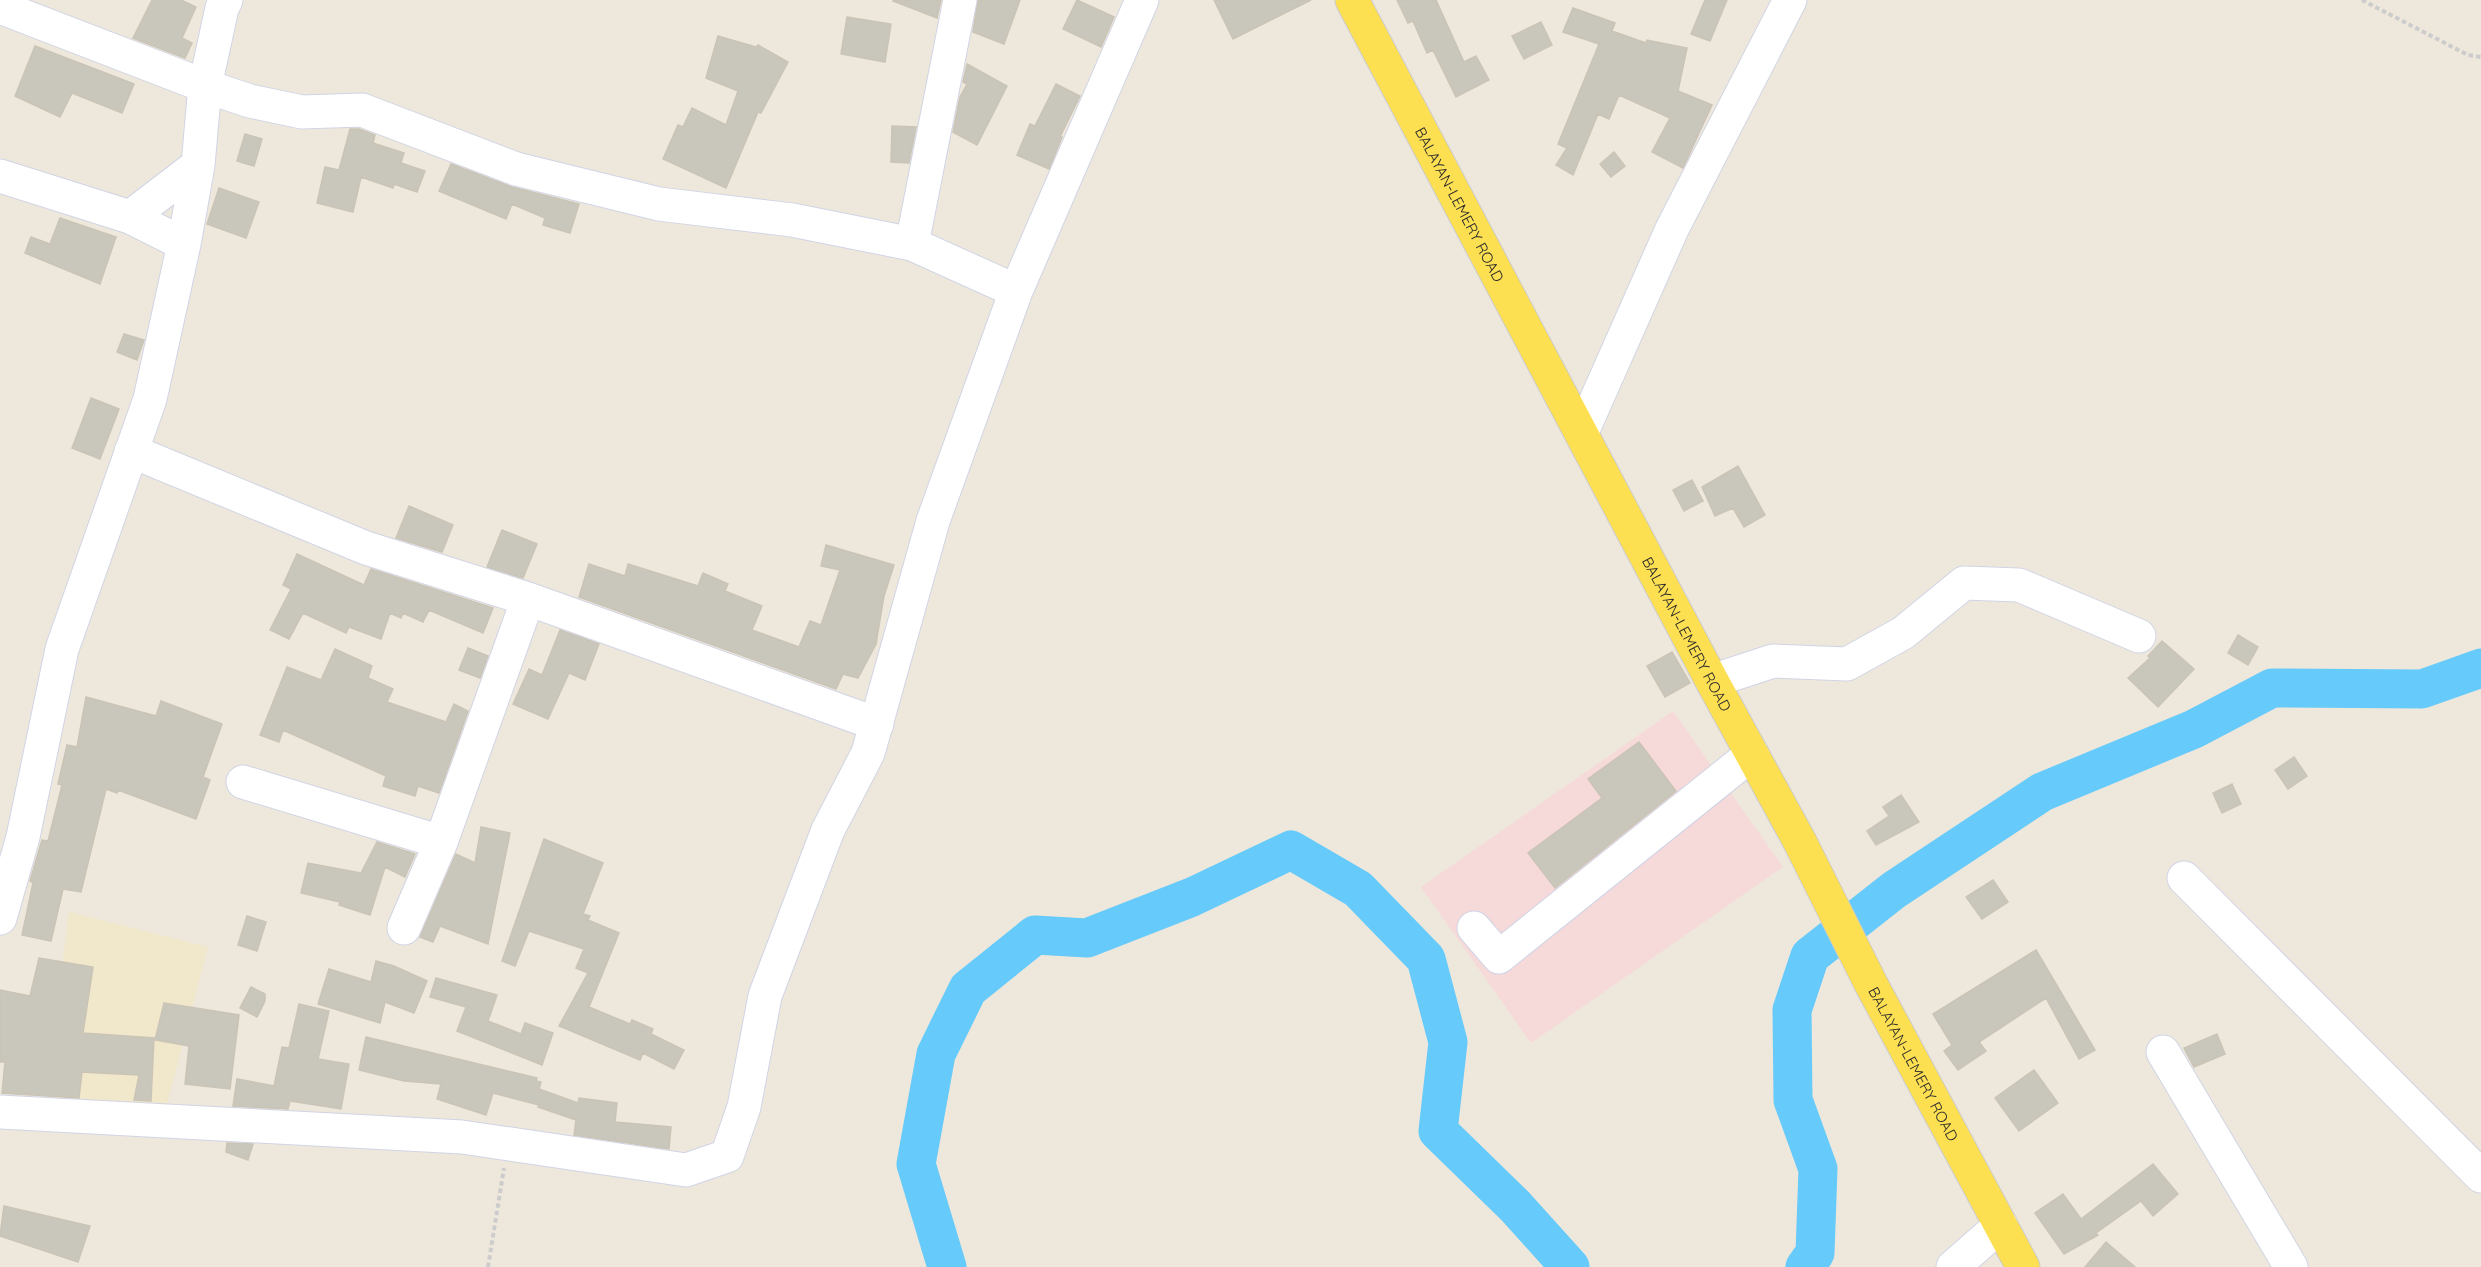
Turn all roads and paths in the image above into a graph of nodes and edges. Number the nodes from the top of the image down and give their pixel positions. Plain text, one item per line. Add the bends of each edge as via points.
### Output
1 (960, 0) edge
2 (1142, 0) edge
3 (1352, 0) edge
4 (1790, 0) edge
5 (2362, 0) edge
6 (216, 3) edge
7 (0, 7) edge
8 (2481, 57) edge
9 (205, 86) junction
10 (198, 165) junction
11 (0, 176) edge
12 (130, 217) junction
13 (184, 244) junction
14 (912, 244) junction
15 (1016, 291) junction
16 (1582, 432) junction
17 (132, 451) junction
18 (528, 599) junction
19 (2139, 636) dead end
20 (1712, 681) junction
21 (877, 724) junction
22 (1752, 754) junction
23 (243, 782) dead end
24 (441, 843) junction
25 (2184, 878) dead end
26 (0, 918) edge
27 (404, 928) dead end
28 (1474, 928) dead end
29 (2163, 1052) dead end
30 (0, 1112) edge
31 (508, 1144) junction
32 (2481, 1176) edge
33 (2001, 1225) junction
34 (488, 1267) edge
35 (1953, 1267) edge
36 (2023, 1267) edge
37 (2290, 1267) edge

1 - 14 street
2 - 15 street
3 - 16 main road, BALAYAN-LEMERY ROAD
4 - 16 street via 1672,229
5 - 8 path via 2468,55
6 - 9 street
7 - 9 street
9 - 10 street
9 - 14 street via 302,112 362,110 516,169 659,204 792,220
10 - 12 street
10 - 13 street
11 - 12 street
12 - 13 street
13 - 17 street via 150,399
14 - 15 street
15 - 21 street via 933,521
16 - 20 main road, BALAYAN-LEMERY ROAD
17 - 18 street via 366,548
17 - 26 street via 62,649 23,837
18 - 21 street
18 - 24 street
19 - 20 street via 2019,585 1964,583 1903,633 1847,664 1773,661
20 - 22 main road, BALAYAN-LEMERY ROAD
21 - 31 street via 868,753 828,830 765,996 744,1107 727,1156 686,1170
22 - 28 street via 1499,957
22 - 33 main road, BALAYAN-LEMERY ROAD
23 - 24 street
24 - 27 street
25 - 32 street
29 - 37 street
30 - 31 street via 450,1136
31 - 34 path
33 - 35 street
33 - 36 main road, BALAYAN-LEMERY ROAD

